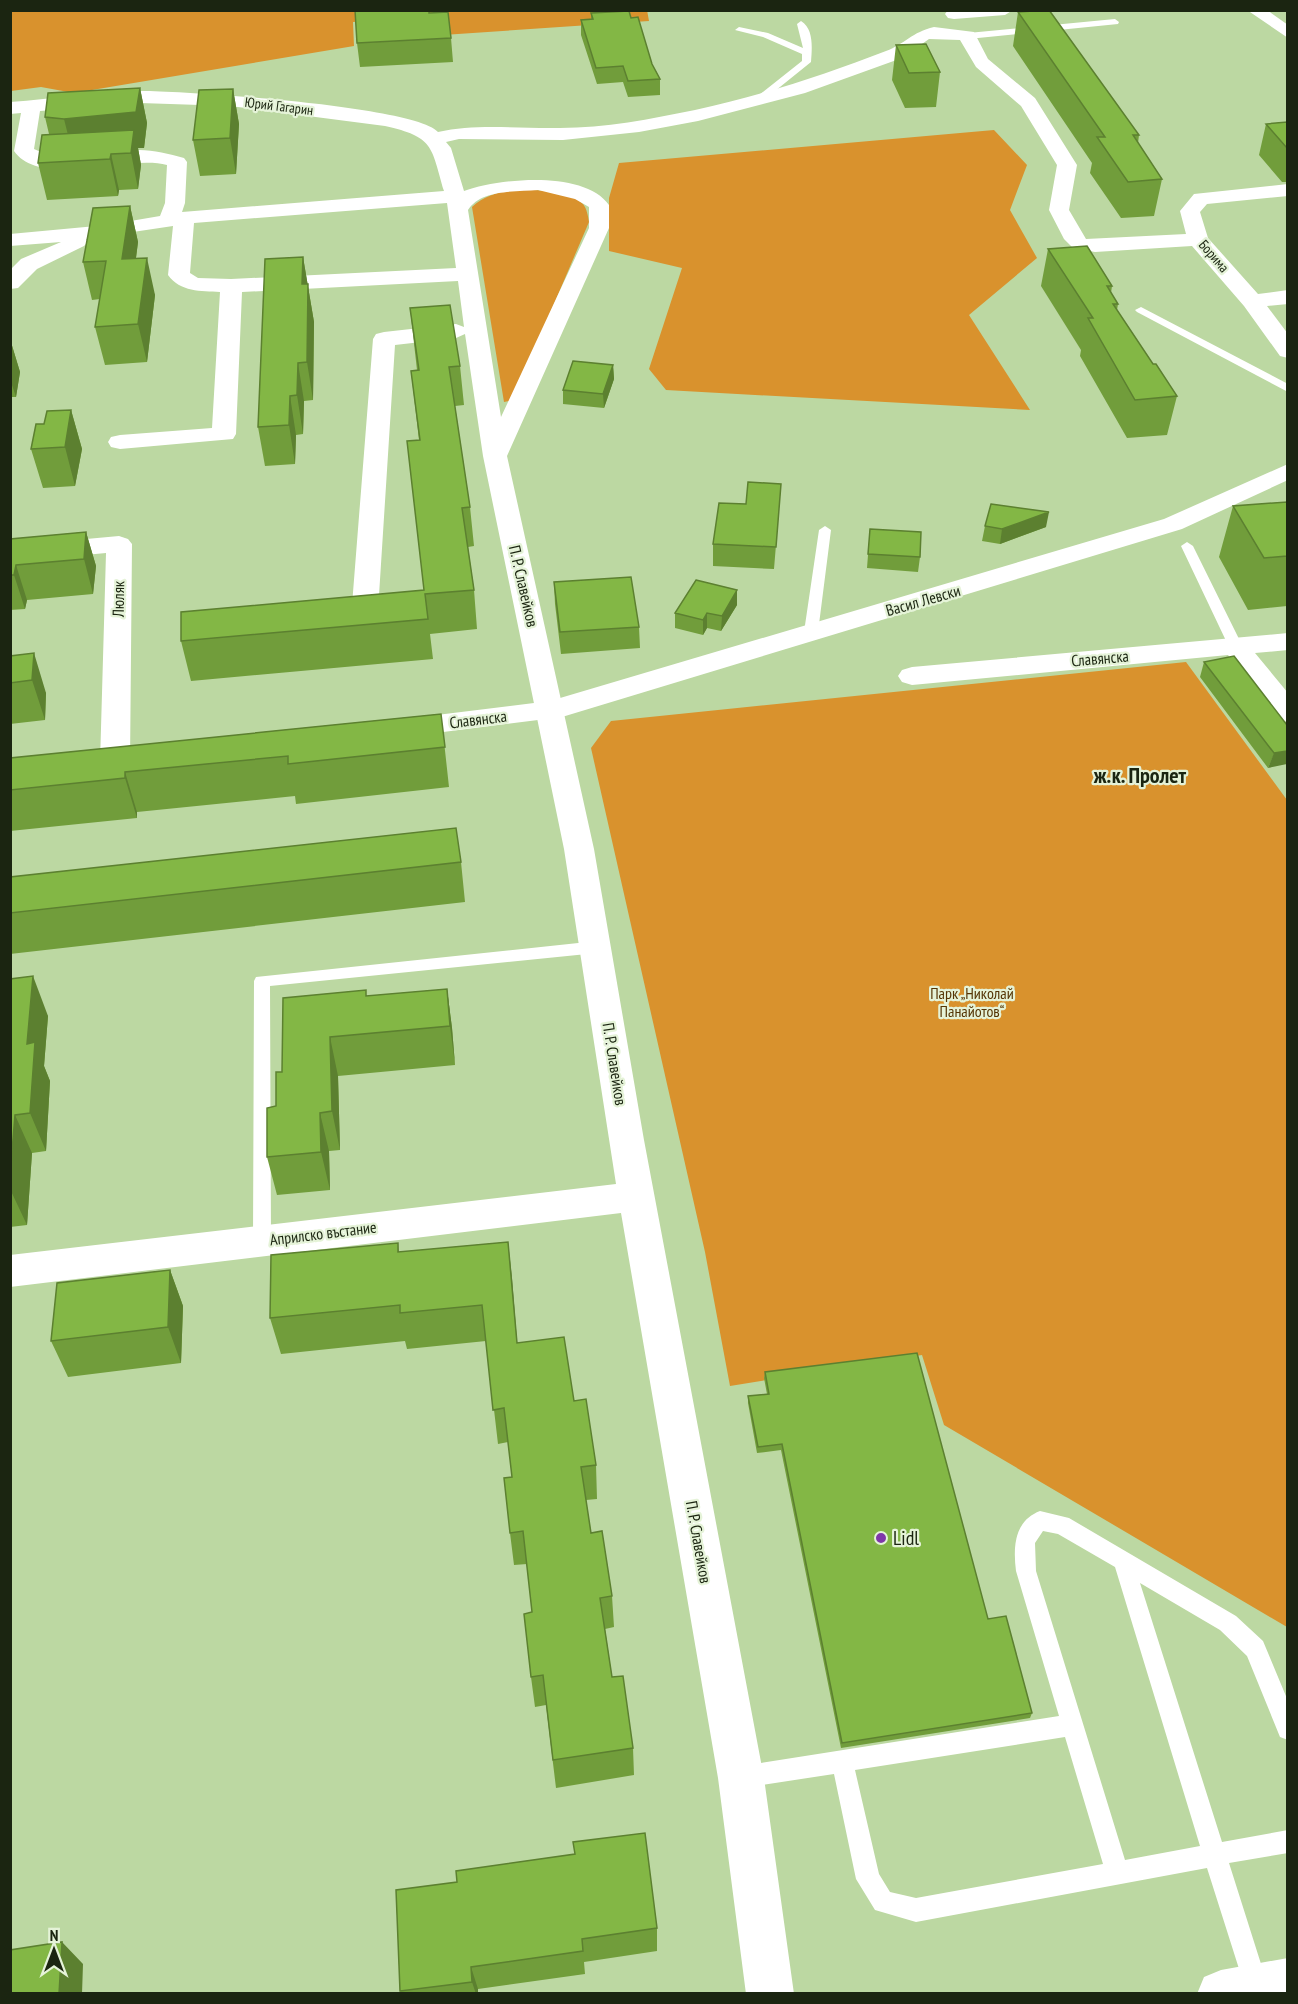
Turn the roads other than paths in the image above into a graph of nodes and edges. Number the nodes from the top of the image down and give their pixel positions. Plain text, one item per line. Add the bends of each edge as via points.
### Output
1 (1005, 10) edge
2 (1255, 10) edge
3 (954, 14) dead end
4 (1115, 22) dead end
5 (801, 24) dead end
6 (739, 30) dead end
7 (1287, 33) edge
8 (968, 36) junction
9 (807, 52) junction
10 (757, 101) junction
11 (32, 105) junction
12 (10, 108) edge
13 (435, 140) junction
14 (1287, 190) edge
15 (457, 203) junction
16 (176, 220) junction
17 (106, 231) junction
18 (10, 240) edge
19 (1198, 240) junction
20 (468, 274) junction
21 (10, 283) edge
22 (231, 286) junction
23 (1287, 297) edge
24 (1252, 301) junction
25 (1141, 310) dead end
26 (476, 329) junction
27 (1287, 351) edge
28 (1287, 389) edge
29 (120, 442) dead end
30 (495, 456) junction
31 (1287, 471) edge
32 (825, 530) dead end
33 (1187, 546) dead end
34 (10, 554) edge
35 (318, 617) edge
36 (811, 632) junction
37 (1287, 641) edge
38 (1236, 645) junction
39 (912, 676) dead end
40 (552, 710) junction
41 (1287, 713) edge
42 (375, 732) edge
43 (115, 763) edge
44 (597, 947) junction
45 (636, 1196) junction
46 (262, 1240) junction
47 (10, 1271) edge
48 (1123, 1561) junction
49 (1072, 1725) junction
50 (1287, 1729) edge
51 (842, 1761) junction
52 (741, 1778) junction
53 (1287, 1841) edge
54 (1212, 1853) junction
55 (1117, 1872) junction
56 (1255, 1987) edge
57 (770, 1994) edge

1 - 3 street
2 - 7 street
4 - 8 lane
5 - 9 lane via 808,42
6 - 9 lane via 765,35
8 - 10 street via 934,32 923,35 896,54
8 - 19 street via 970,49 983,67 1023,96 1067,165 1059,210 1074,239 1095,246
9 - 10 lane via 807,63
10 - 13 street via 639,126 563,134 459,133
11 - 12 street, Юрий Гагарин
11 - 13 street, Юрий Гагарин via 140,97 230,100 384,120 415,127
11 - 16 street via 24,151 36,160 54,164 152,157 177,162
13 - 15 street, П. Р. Славейков via 441,147
14 - 19 street, Борима via 1202,198 1190,211
15 - 16 street
15 - 20 street, П. Р. Славейков
15 - 30 street via 487,189 538,184 582,194 599,205 599,228
16 - 17 street
16 - 22 street via 179,275 193,284
17 - 18 street
17 - 21 street via 29,264
19 - 24 street, Борима
20 - 22 street
20 - 26 street, П. Р. Славейков
22 - 29 street via 224,434
23 - 24 street
24 - 27 street, Борима
25 - 28 lane
26 - 30 street, П. Р. Славейков
26 - 35 street via 384,339 365,611
30 - 40 street, П. Р. Славейков
31 - 36 street, Васил Левски via 1173,524
32 - 36 lane
33 - 38 lane
34 - 43 street, Люляк via 119,544
36 - 40 street, Васил Левски
37 - 38 street, Славянска
38 - 39 street, Славянска
38 - 41 street
40 - 42 street, Славянска
40 - 44 street, П. Р. Славейков
44 - 45 street, П. Р. Славейков
44 - 46 lane via 262,981
45 - 46 street, Априлско въстание
45 - 52 street, П. Р. Славейков
46 - 47 street, Априлско въстание
48 - 49 lane via 1062,1525 1040,1521 1028,1530 1023,1546 1026,1570
48 - 50 lane via 1228,1623 1255,1649
48 - 54 lane
49 - 51 lane
49 - 55 lane
51 - 52 lane
51 - 55 lane via 868,1880 883,1902 915,1910
52 - 57 street, П. Р. Славейков
53 - 54 lane
54 - 55 lane
54 - 56 lane

